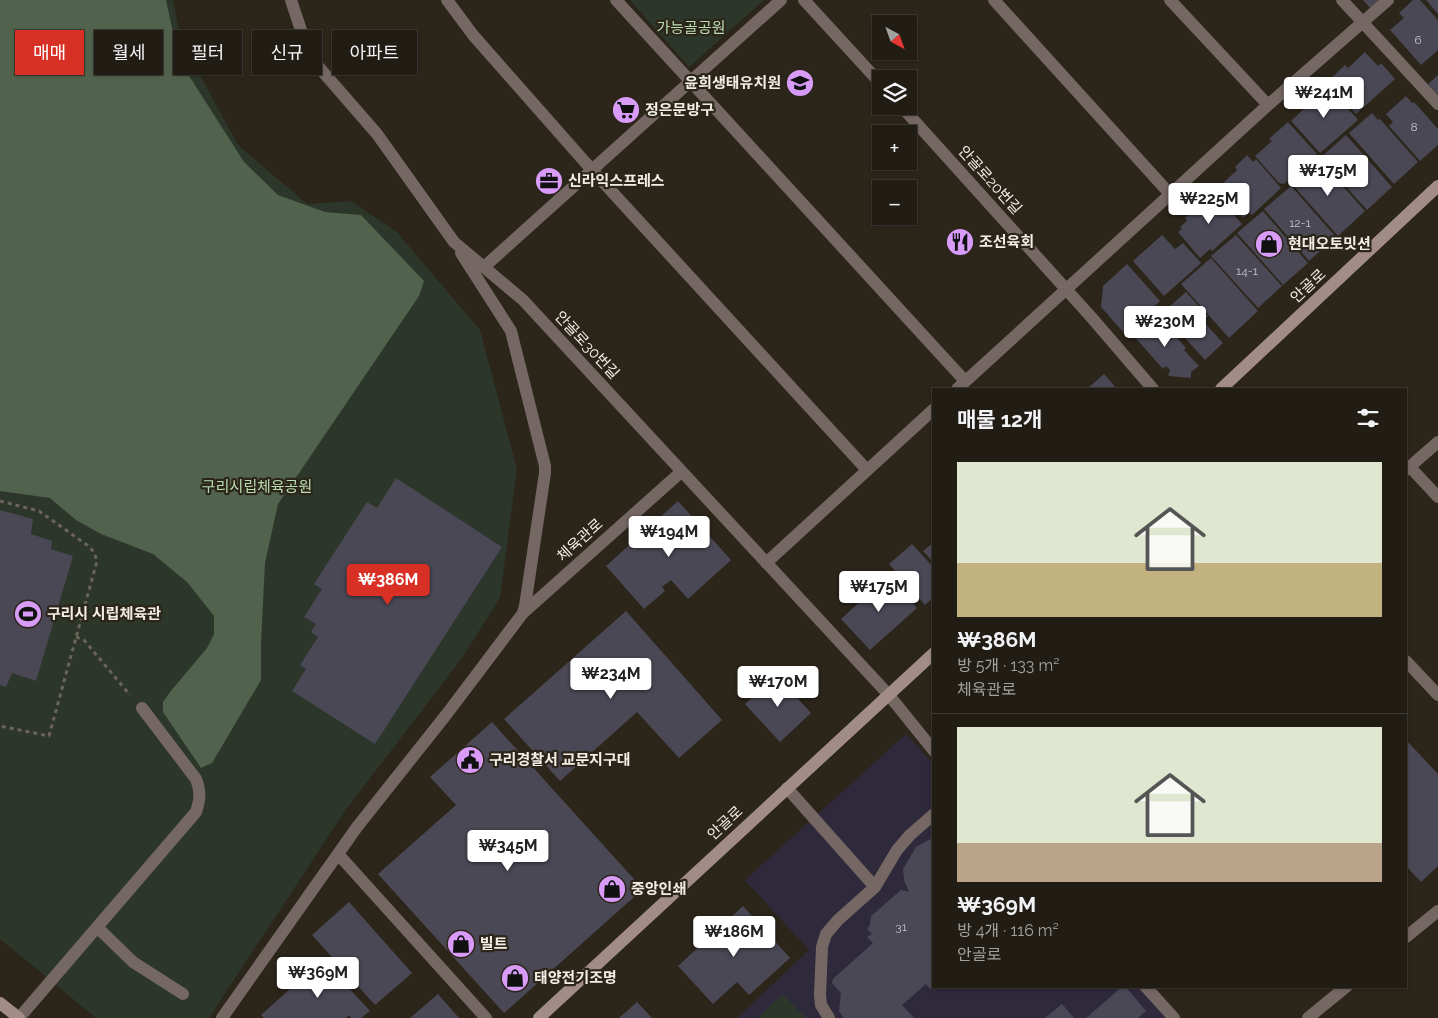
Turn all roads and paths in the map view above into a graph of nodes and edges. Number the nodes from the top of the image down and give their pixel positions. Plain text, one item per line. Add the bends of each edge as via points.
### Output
1 (291, 0) edge
2 (447, 0) edge
3 (616, 0) edge
4 (781, 0) edge
5 (804, 0) edge
6 (994, 0) edge
7 (1170, 0) edge
8 (1342, 0) edge
9 (1388, 0) edge
10 (1363, 22) junction
11 (872, 74) edge
12 (691, 81) junction
13 (1438, 104) edge
14 (1268, 105) junction
15 (909, 115) edge
16 (592, 170) junction
17 (1438, 186) edge
18 (1170, 194) junction
19 (454, 242) junction
20 (484, 267) junction
21 (1066, 289) junction
22 (961, 385) edge
23 (1152, 388) edge
24 (1223, 388) edge
25 (932, 411) edge
26 (1438, 442) edge
27 (1408, 468) edge
28 (867, 470) junction
29 (681, 472) junction
30 (1438, 497) edge
31 (0, 501) edge
32 (766, 563) junction
33 (523, 613) junction
34 (76, 637) junction
35 (932, 655) edge
36 (1407, 662) edge
37 (888, 694) junction
38 (1438, 696) edge
39 (142, 708) joint
40 (0, 726) edge
41 (932, 749) edge
42 (787, 788) junction
43 (932, 816) edge
44 (338, 854) junction
45 (875, 887) junction
46 (1438, 911) edge
47 (97, 927) junction
48 (1407, 936) edge
49 (1147, 988) edge
50 (1345, 988) edge
51 (183, 994) dead end
52 (0, 1002) edge
53 (19, 1018) edge
54 (222, 1018) edge
55 (486, 1018) edge
56 (538, 1018) edge
57 (829, 1018) edge
58 (1174, 1018) edge
59 (1308, 1018) edge

1 - 19 street, 안골로30번길 via 310,57 377,134
2 - 16 street via 473,35
3 - 12 street
4 - 12 street
5 - 11 street
6 - 18 street
7 - 14 street
8 - 10 street
9 - 10 street
10 - 13 street
10 - 14 street
12 - 16 street
12 - 22 street
14 - 18 street
15 - 21 street, 안골로20번길
16 - 20 street
16 - 28 street
17 - 24 street, 안골로
18 - 21 street
19 - 20 street, 안골로30번길
19 - 33 street via 511,331 545,466 528,598
20 - 29 street, 안골로30번길 via 523,300
21 - 22 street
21 - 23 street, 안골로20번길
25 - 28 street
26 - 27 street
27 - 30 street
28 - 32 street
29 - 32 street, 안골로30번길
29 - 33 street, 체육관로
31 - 34 path via 39,511 94,552 97,561
32 - 37 street, 안골로30번길
33 - 44 street
34 - 39 path via 84,640
34 - 40 path via 49,736
35 - 37 street, 안골로
36 - 38 street
37 - 41 street, 안골로30번길
37 - 42 street, 안골로
39 - 47 street via 196,779 200,797 196,812
42 - 45 street
42 - 56 street, 안골로
43 - 45 street via 897,850
44 - 54 street
44 - 55 street
45 - 57 street via 826,934 822,947 820,995 821,1005
46 - 48 street
47 - 51 street via 133,962
47 - 53 street
49 - 58 street
50 - 59 street
52 - 53 street

